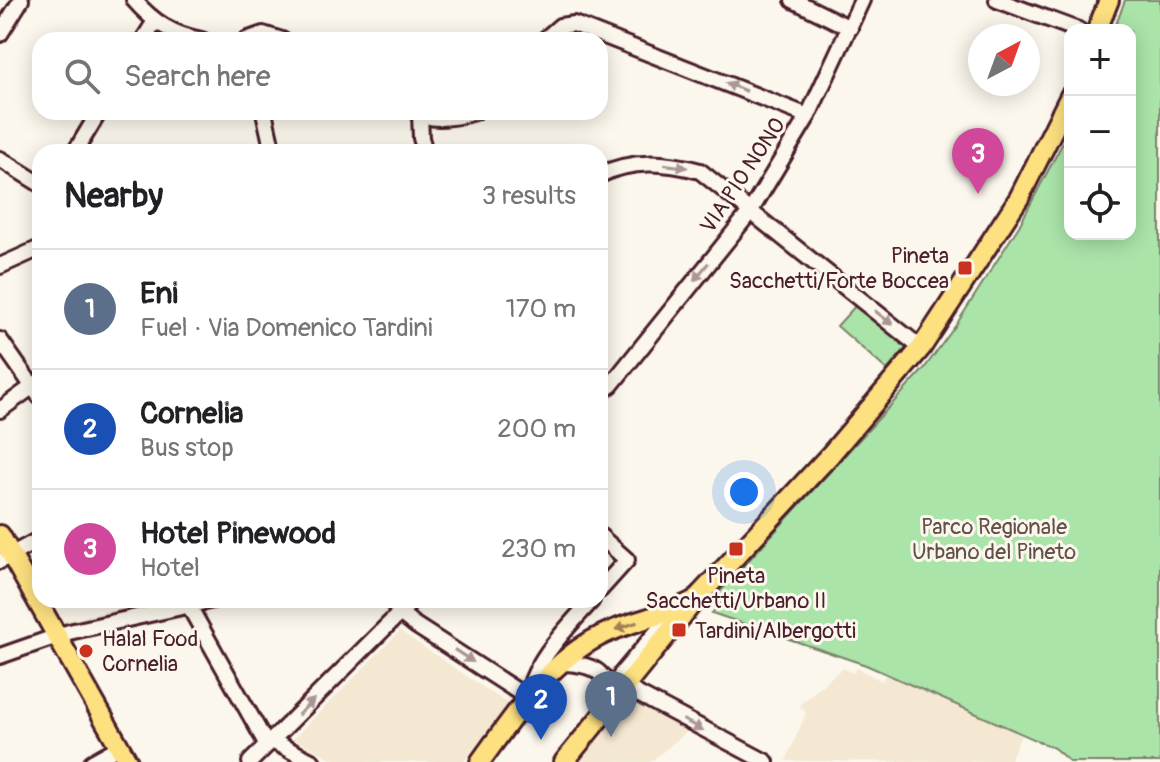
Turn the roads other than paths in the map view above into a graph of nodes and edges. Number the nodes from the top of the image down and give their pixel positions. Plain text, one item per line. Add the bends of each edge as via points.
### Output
1 (21, 0) edge
2 (134, 0) edge
3 (793, 0) edge
4 (862, 0) edge
5 (997, 0) edge
6 (1109, 0) edge
7 (155, 21) junction
8 (1099, 24) edge
9 (1064, 25) edge
10 (850, 28) junction
11 (148, 32) edge
12 (174, 32) edge
13 (553, 32) edge
14 (594, 32) edge
15 (0, 34) edge
16 (608, 37) edge
17 (1064, 108) edge
18 (808, 116) junction
19 (94, 120) edge
20 (266, 120) edge
21 (419, 120) edge
22 (80, 144) edge
23 (271, 144) edge
24 (423, 144) edge
25 (0, 159) edge
26 (608, 172) edge
27 (32, 179) edge
28 (750, 212) junction
29 (32, 252) edge
30 (0, 266) edge
31 (0, 340) edge
32 (921, 348) junction
33 (32, 382) edge
34 (608, 387) edge
35 (32, 391) edge
36 (0, 410) edge
37 (0, 535) edge
38 (32, 543) edge
39 (608, 543) edge
40 (6, 557) edge
41 (608, 581) edge
42 (32, 598) edge
43 (695, 600) junction
44 (39, 608) edge
45 (180, 608) edge
46 (190, 608) edge
47 (397, 608) edge
48 (405, 608) edge
49 (585, 608) edge
50 (675, 610) junction
51 (400, 613) junction
52 (56, 635) junction
53 (0, 656) edge
54 (563, 663) junction
55 (624, 688) junction
56 (528, 698) junction
57 (603, 713) junction
58 (270, 743) junction
59 (124, 755) edge
60 (92, 762) edge
61 (250, 762) edge
62 (313, 762) edge
63 (480, 762) edge
64 (564, 762) edge
65 (766, 762) edge

1 - 15 street
2 - 7 street
3 - 10 street
4 - 10 street, VIA PIO NONO
5 - 9 street
6 - 8 main road
7 - 11 street
7 - 12 street
10 - 18 street, VIA PIO NONO
14 -> 13 street via 574,24
18 -> 16 street
17 - 32 main road via 1019,198
18 - 28 street, VIA PIO NONO
19 - 22 street
20 - 23 street
21 - 24 street
25 - 27 street
26 -> 28 street via 645,163 700,171
28 -> 32 street
28 -> 34 street, VIA PIO NONO
29 - 30 street
31 - 33 street
32 - 43 main road
35 - 36 street
37 - 40 main road
38 - 40 street
39 - 41 street via 627,560
40 - 42 main road
43 - 50 main road
43 - 55 main road
44 - 52 main road
45 - 52 street
46 - 58 street
47 - 51 street
48 - 51 street
49 - 56 street via 551,647
50 -> 54 main road via 599,637
50 - 55 street via 621,675
51 -> 56 street
58 -> 51 street
52 - 53 street
52 - 59 main road
54 - 56 main road
54 - 57 street via 588,666 602,675 608,690
55 - 57 main road
55 -> 65 street
56 - 63 main road
57 - 64 main road
58 - 61 street
58 - 62 street
59 - 60 street

